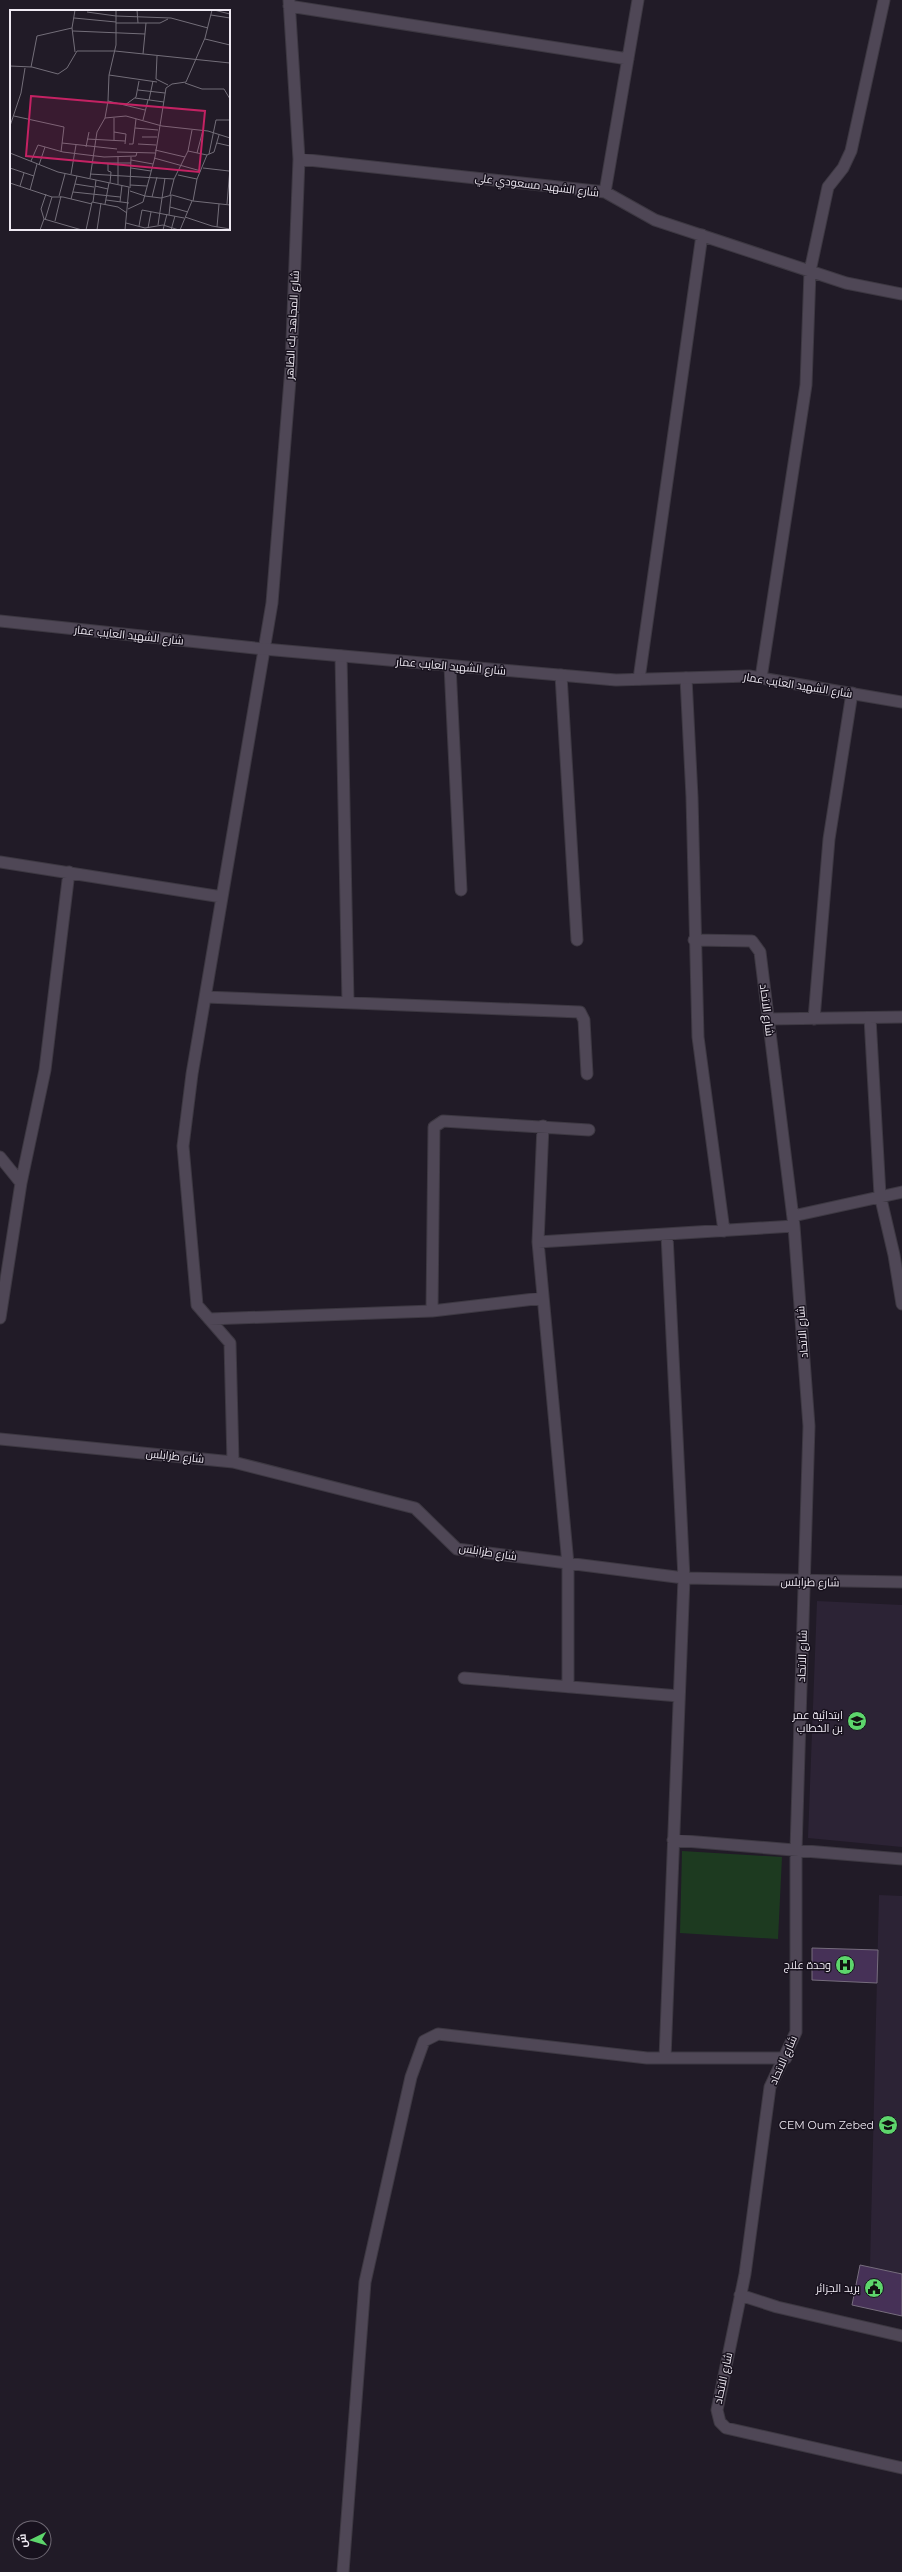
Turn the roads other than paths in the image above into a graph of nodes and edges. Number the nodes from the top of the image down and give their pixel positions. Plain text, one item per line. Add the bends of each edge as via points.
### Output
1 (638, 0) edge
2 (884, 0) edge
3 (289, 3) edge
4 (628, 59) junction
5 (299, 159) junction
6 (605, 192) junction
7 (702, 235) junction
8 (810, 271) junction
9 (902, 294) edge
10 (0, 621) edge
11 (264, 649) junction
12 (341, 656) junction
13 (450, 666) junction
14 (561, 676) junction
15 (686, 678) junction
16 (761, 678) junction
17 (639, 679) junction
18 (852, 693) junction
19 (902, 702) edge
20 (0, 862) edge
21 (69, 872) junction
22 (461, 890) dead end
23 (222, 896) junction
24 (577, 940) dead end
25 (694, 940) junction
26 (205, 996) junction
27 (348, 1002) junction
28 (902, 1017) edge
29 (814, 1018) junction
30 (870, 1018) junction
31 (768, 1019) junction
32 (587, 1074) dead end
33 (543, 1126) junction
34 (589, 1130) dead end
35 (0, 1156) edge
36 (21, 1182) junction
37 (902, 1192) edge
38 (880, 1195) junction
39 (794, 1221) junction
40 (724, 1231) junction
41 (667, 1235) junction
42 (538, 1242) junction
43 (543, 1298) junction
44 (902, 1304) edge
45 (432, 1311) junction
46 (0, 1318) edge
47 (209, 1319) junction
48 (0, 1439) edge
49 (233, 1462) junction
50 (568, 1564) junction
51 (684, 1578) junction
52 (804, 1582) junction
53 (902, 1582) edge
54 (464, 1678) dead end
55 (568, 1687) junction
56 (679, 1696) junction
57 (673, 1840) junction
58 (796, 1850) junction
59 (902, 1859) edge
60 (665, 2058) junction
61 (786, 2058) junction
62 (740, 2295) junction
63 (902, 2336) edge
64 (902, 2468) edge
65 (343, 2572) edge

1 - 4 street
2 - 8 street via 851,151 843,168 828,188
3 - 4 street
3 - 5 street, شارع المجاهد بك الطاهر
4 - 6 street
5 - 6 street, شارع الشهيد مسعودي علي
5 - 11 street, شارع المجاهد بك الطاهر via 291,367 272,603
6 - 7 street, شارع الشهيد مسعودي علي via 656,220
7 - 8 street, شارع الشهيد مسعودي علي
7 - 17 street
8 - 9 street, شارع الشهيد مسعودي علي via 846,283
8 - 16 street via 806,385
10 - 11 street, شارع الشهيد العايب عمار
11 - 12 street, شارع الشهيد العايب عمار
11 - 23 street, شارع المجاهد بك الطاهر
12 - 13 street, شارع الشهيد العايب عمار
12 - 27 street
13 - 14 street, شارع الشهيد العايب عمار
13 - 22 street
14 - 17 street, شارع الشهيد العايب عمار
14 - 24 street
15 - 16 street, شارع الشهيد العايب عمار
15 - 17 street, شارع الشهيد العايب عمار
15 - 25 street via 692,797
16 - 18 street, شارع الشهيد العايب عمار
18 - 19 street, شارع الشهيد العايب عمار
18 - 29 street via 829,839
20 - 21 street
21 - 23 street
21 - 36 street via 45,1070
23 - 26 street, شارع المجاهد بك الطاهر
25 - 31 street, شارع الاتحاد via 752,941 757,945
25 - 40 street via 698,1037
26 - 27 street
26 - 47 street, شارع المجاهد بك الطاهر via 183,1146 197,1305
27 - 32 street via 580,1012 584,1020
28 - 30 street
29 - 30 street
29 - 31 street
30 - 38 street
31 - 39 street, شارع الاتحاد
33 - 34 street
33 - 42 street
33 - 45 street via 443,1121 434,1127
35 - 36 street
36 - 46 street
37 - 38 street
38 - 39 street
38 - 44 street via 894,1254
39 - 40 street
39 - 52 street, شارع الاتحاد via 809,1426
40 - 41 street
41 - 42 street
41 - 51 street
42 - 43 street
43 - 45 street
43 - 50 street
45 - 47 street
47 - 49 street, شارع المجاهد بك الطاهر via 230,1343
48 - 49 street, شارع طرابلس
49 - 50 street, شارع طرابلس via 415,1508 457,1550
50 - 51 street, شارع طرابلس
50 - 55 street
51 - 52 street, شارع طرابلس
51 - 56 street
52 - 53 street, شارع طرابلس
52 - 58 street, شارع الاتحاد
54 - 55 street
55 - 56 street
56 - 57 street
57 - 58 street
57 - 60 street
58 - 59 street
58 - 61 street, شارع الاتحاد via 796,2032
60 - 61 street
60 - 65 street via 438,2034 424,2041 411,2077 365,2282
61 - 62 street, شارع الاتحاد via 777,2071 768,2100
62 - 63 street via 777,2307
62 - 64 street, شارع الاتحاد via 717,2410 720,2422 726,2428

